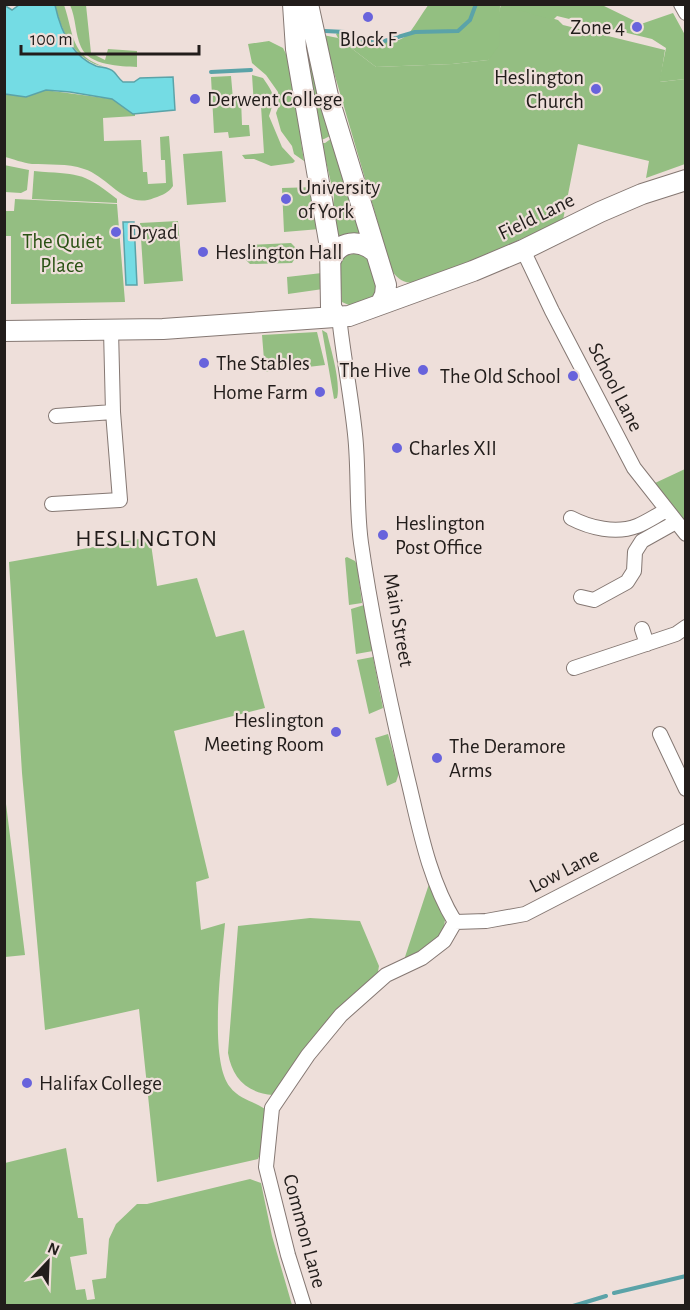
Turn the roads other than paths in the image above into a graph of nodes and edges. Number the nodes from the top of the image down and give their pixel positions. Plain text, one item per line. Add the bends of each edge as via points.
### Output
1 (293, 4) edge
2 (308, 4) edge
3 (681, 4) edge
4 (686, 13) edge
5 (686, 180) edge
6 (523, 250) junction
7 (375, 252) junction
8 (331, 260) junction
9 (383, 294) junction
10 (335, 310) junction
11 (111, 330) junction
12 (4, 331) edge
13 (113, 412) junction
14 (56, 416) dead end
15 (52, 504) dead end
16 (667, 510) junction
17 (571, 518) dead end
18 (676, 522) junction
19 (686, 534) edge
20 (581, 597) dead end
21 (686, 627) edge
22 (642, 629) dead end
23 (646, 644) junction
24 (574, 668) dead end
25 (660, 734) dead end
26 (686, 789) edge
27 (686, 831) edge
28 (455, 922) junction
29 (304, 1305) edge

1 - 8 street via 296,49
2 - 7 street via 327,96
3 - 4 street
5 - 6 street, Field Lane via 600,212
6 - 9 street, Field Lane via 406,294
6 - 16 street, School Lane via 634,468
7 - 8 street via 353,243 338,247
7 - 9 street
8 - 10 street
9 - 10 street via 349,316
10 - 11 street via 327,306 317,313 281,321
10 - 28 street, Main Street via 355,435 361,543 374,626 429,864
11 - 12 street
11 - 13 street
13 - 14 street
13 - 15 street via 120,500
16 - 17 street via 622,529 589,526
16 - 18 street, School Lane
18 - 19 street, School Lane
18 - 20 street via 642,541 627,582 594,600
21 - 23 street
22 - 23 street
23 - 24 street
25 - 26 street
27 - 28 street, Low Lane via 525,914
28 - 29 street, Common Lane via 444,942 422,958 386,975 341,1015 272,1108 266,1167

